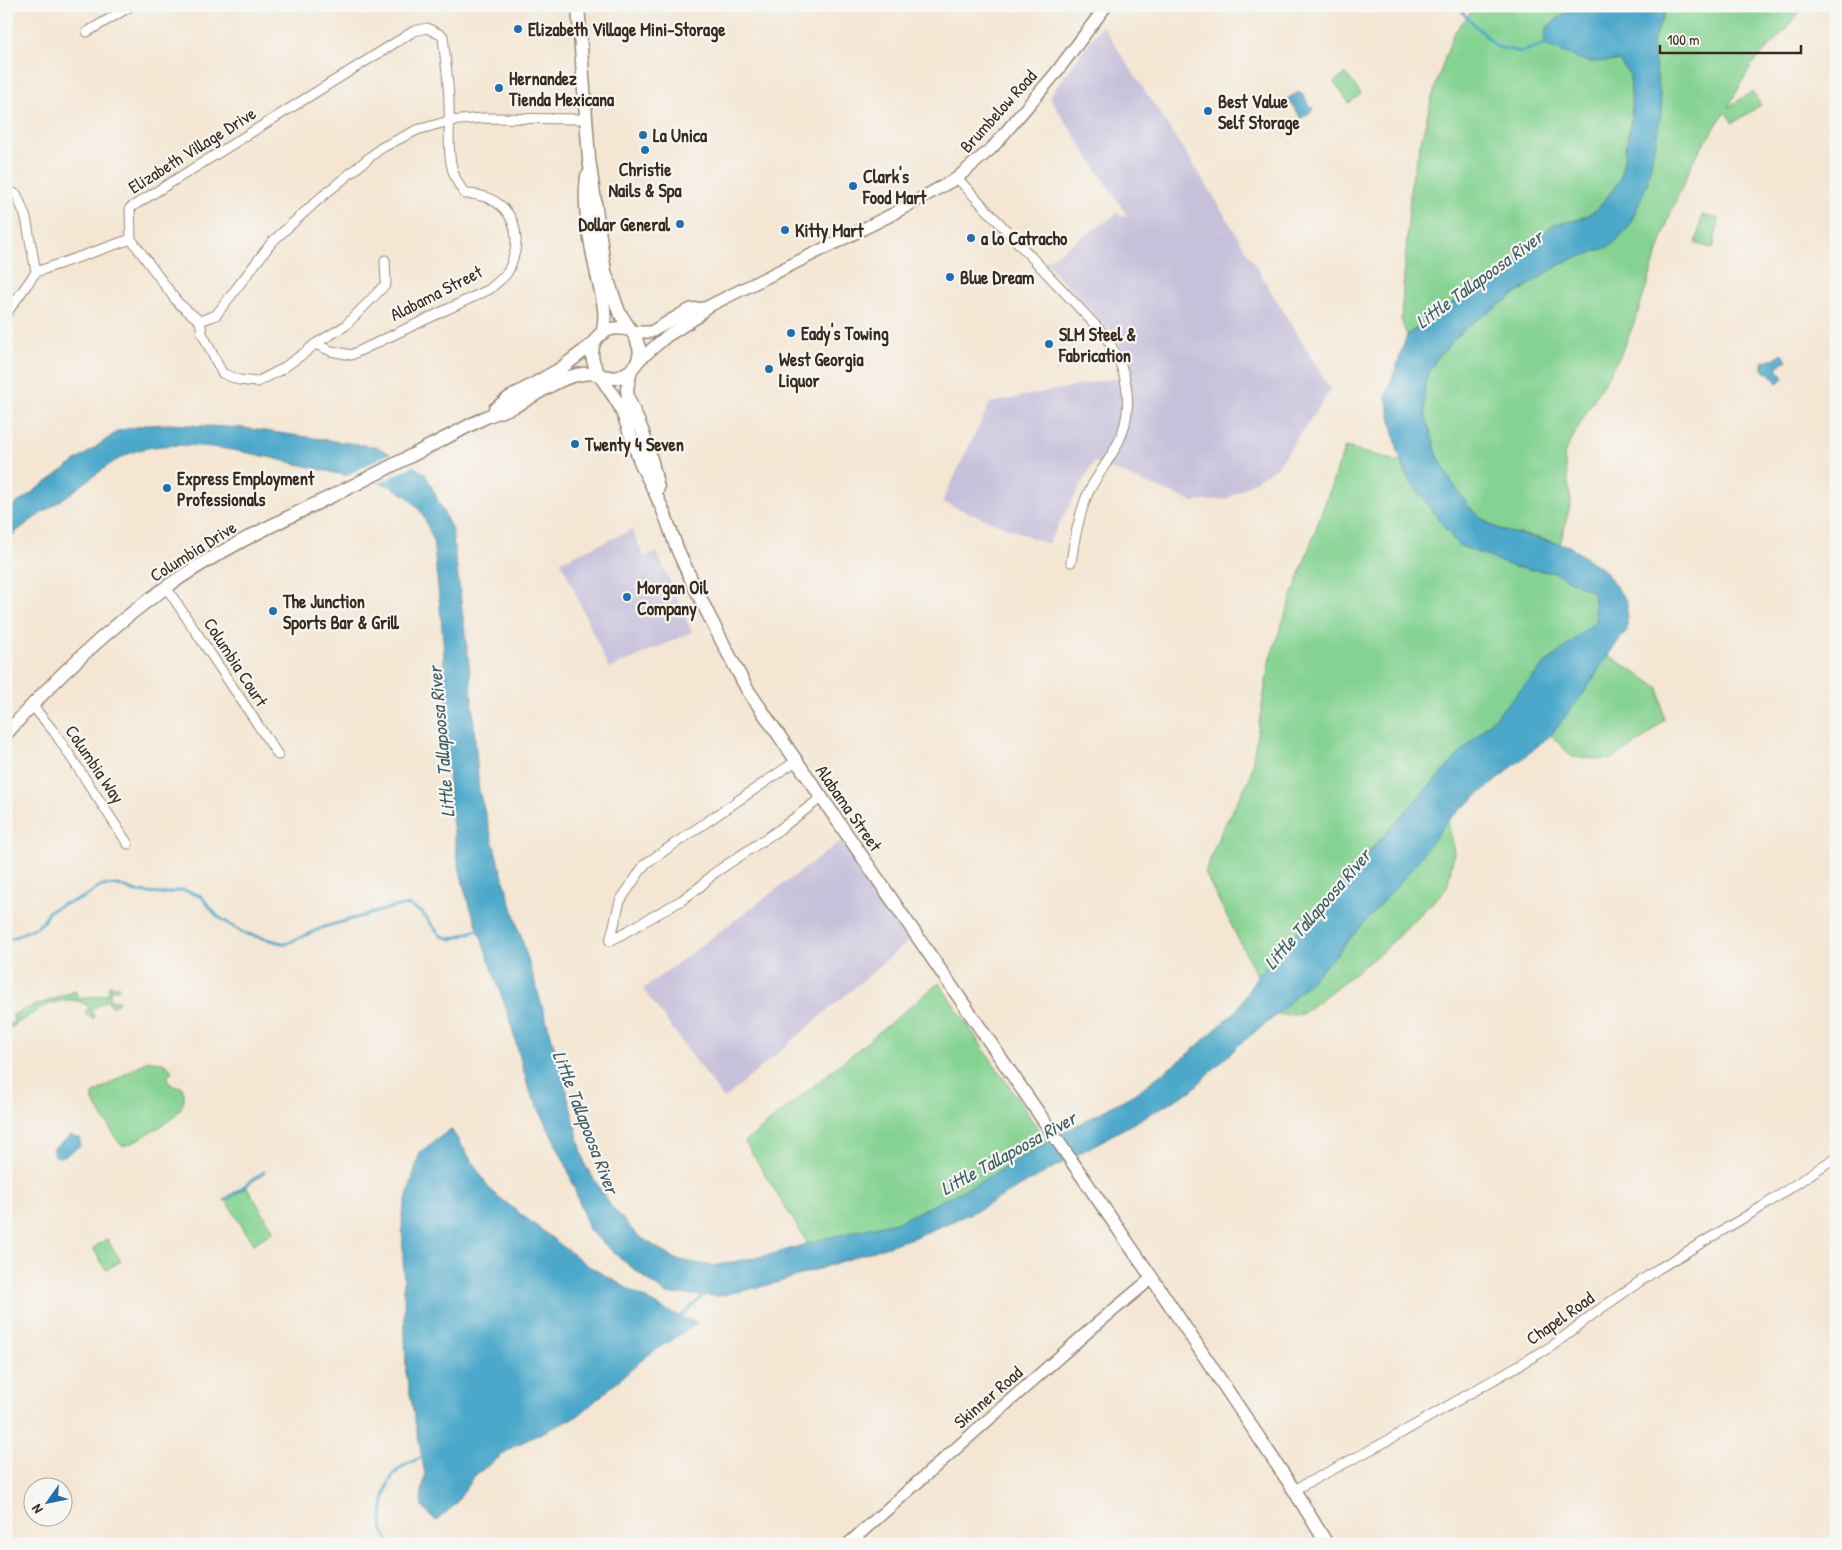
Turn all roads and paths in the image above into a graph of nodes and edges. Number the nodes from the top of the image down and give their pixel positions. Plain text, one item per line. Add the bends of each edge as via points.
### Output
1 (131, 6) edge
2 (578, 6) edge
3 (1106, 6) edge
4 (87, 32) dead end
5 (586, 119) junction
6 (449, 121) junction
7 (589, 159) junction
8 (957, 178) junction
9 (6, 189) edge
10 (131, 239) junction
11 (385, 260) dead end
12 (36, 272) junction
13 (705, 308) junction
14 (6, 314) edge
15 (200, 321) junction
16 (631, 331) junction
17 (598, 338) junction
18 (315, 344) junction
19 (634, 366) junction
20 (600, 375) junction
21 (486, 417) junction
22 (661, 505) junction
23 (1071, 562) dead end
24 (166, 587) junction
25 (32, 704) junction
26 (6, 734) edge
27 (278, 755) dead end
28 (796, 761) junction
29 (821, 798) junction
30 (128, 844) dead end
31 (1836, 1157) edge
32 (1152, 1278) junction
33 (1294, 1490) junction
34 (848, 1544) edge
35 (1327, 1544) edge

1 - 4 street
2 - 5 main road
3 - 8 street, Brumbelow Road via 1003,136
5 - 6 street via 483,118
5 - 7 main road
6 - 10 street, Elizabeth Village Drive via 443,36 427,28 414,31 130,208
6 - 15 street via 417,130 381,148 272,242 216,314
6 - 18 street, Alabama Street via 449,158 456,182 465,194 488,197 501,204 516,231 513,260 507,272 490,289 351,356
7 - 16 main road via 605,272 619,312
7 - 17 main road via 586,205 605,321
8 - 13 street, Brumbelow Road via 891,215
8 - 23 street via 1100,330 1122,367 1128,400 1123,431 1086,497
9 - 12 street via 17,195 26,218
10 - 12 street
10 - 15 street via 178,303
11 - 18 street via 386,284 345,326
12 - 14 street
13 - 16 street, Brumbelow Road via 692,309 651,332
13 - 19 street, Brumbelow Road
15 - 18 street via 202,333 222,373 240,380 257,382 282,369
16 - 17 main road via 614,327
16 - 19 main road via 640,351
17 - 20 main road via 591,354
17 - 21 main road, Columbia Drive via 560,369 509,398
19 - 20 main road via 616,378
19 - 22 main road, Alabama Street via 627,389 628,398 652,462
20 - 21 main road, Columbia Drive via 570,375 514,406
20 - 22 main road, Alabama Street via 620,408
21 - 24 main road, Columbia Drive via 229,548
22 - 28 main road, Alabama Street via 712,625 747,689
24 - 25 main road, Columbia Drive via 71,665
24 - 27 street, Columbia Court
25 - 26 main road, Columbia Drive
25 - 30 street, Columbia Way via 55,733
28 - 29 main road, Alabama Street
28 - 29 street via 645,864 620,901 610,941 682,900 713,874
29 - 32 main road, Alabama Street
31 - 33 street, Chapel Road via 1765,1205 1658,1269 1552,1346 1389,1440
32 - 33 main road, Alabama Street
32 - 34 street, Skinner Road
33 - 35 main road, Alabama Street

